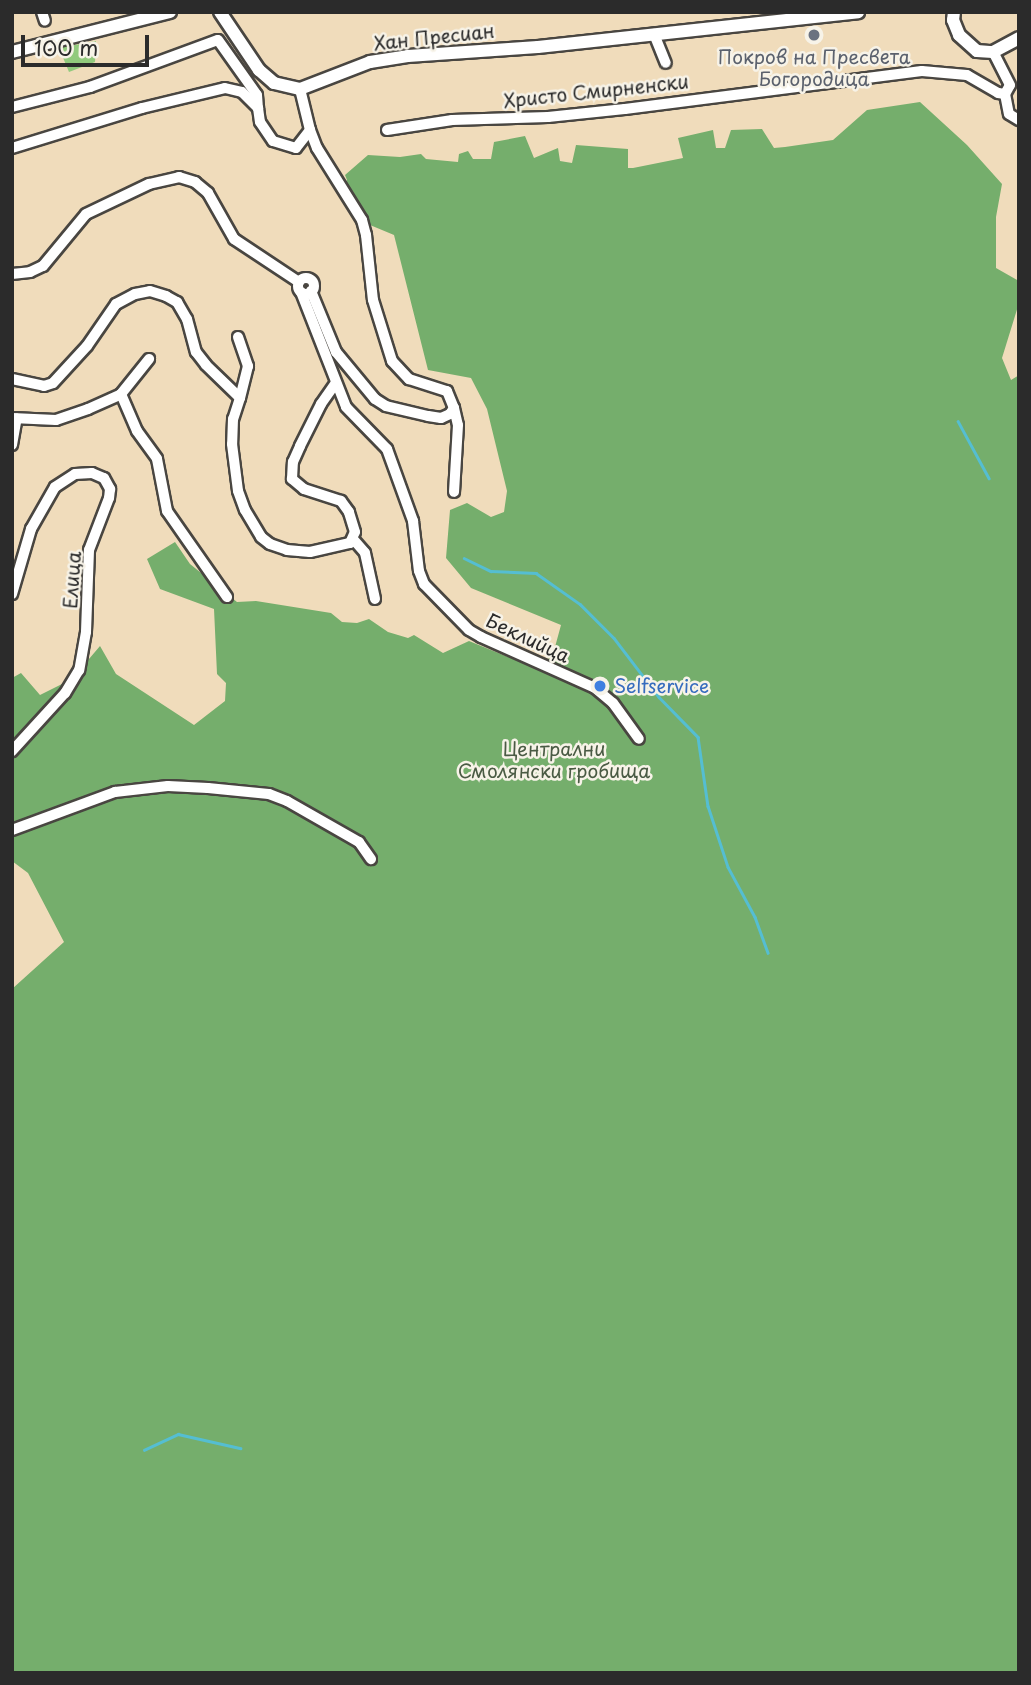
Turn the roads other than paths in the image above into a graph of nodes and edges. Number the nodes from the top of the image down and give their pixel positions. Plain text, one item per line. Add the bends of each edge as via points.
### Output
1 (170, 12) edge
2 (220, 12) edge
3 (858, 12) edge
4 (945, 12) edge
5 (954, 12) edge
6 (956, 28) junction
7 (654, 34) junction
8 (1019, 38) edge
9 (12, 52) edge
10 (993, 52) junction
11 (666, 63) dead end
12 (297, 89) junction
13 (1005, 94) junction
14 (12, 107) edge
15 (258, 108) junction
16 (1019, 120) edge
17 (310, 130) junction
18 (387, 130) dead end
19 (12, 148) edge
20 (12, 274) edge
21 (304, 288) junction
22 (238, 337) dead end
23 (149, 359) dead end
24 (12, 379) edge
25 (335, 384) junction
26 (121, 394) junction
27 (240, 398) junction
28 (454, 408) junction
29 (15, 418) edge
30 (12, 445) edge
31 (454, 492) dead end
32 (353, 539) junction
33 (12, 594) edge
34 (227, 597) dead end
35 (375, 599) dead end
36 (639, 739) dead end
37 (12, 751) edge
38 (12, 830) edge
39 (371, 859) dead end

1 - 9 street
2 - 12 street via 259,70 274,83
3 - 7 street, Хан Пресиан
4 - 6 street
5 - 6 street
6 - 10 street via 972,49
7 - 11 street
7 - 12 street, Хан Пресиан via 380,60
8 - 10 street
10 - 13 street via 1010,85
12 - 17 street
13 - 16 street via 1009,114
13 - 18 street, Христо Смирненски via 967,75 922,71 625,109 452,120
14 - 15 street via 72,93 218,40 257,95
15 - 17 street via 260,122 273,141 288,148 296,148
15 - 19 street via 242,92 225,88
17 - 28 street via 362,220 373,300 392,361 410,379 447,391
20 - 21 street via 43,266 86,214 149,184 178,177 195,182 208,193 234,239
21 - 25 street, Беклийца
21 - 28 street via 336,352 375,399 441,418
22 - 27 street via 248,366
23 - 26 street
24 - 27 street via 44,386 53,383 87,346 116,304 150,291 177,302 196,352
25 - 32 street via 300,446 292,479 304,489 341,501 353,524
25 - 36 street, Беклийца via 352,416 387,449 413,521 424,584 475,633 595,688 613,703
26 - 29 street via 56,420
26 - 34 street via 136,430 157,459 167,512
27 - 32 street via 233,427 236,480 245,510 261,537 287,551 310,552 343,546
28 - 31 street via 458,425
29 - 30 street
32 - 35 street via 365,553
33 - 37 street, Елица via 31,529 55,486 75,474 104,478 109,498 89,550 86,632 79,670 65,693
38 - 39 street via 115,792 168,786 208,788 255,792 287,801 359,842

